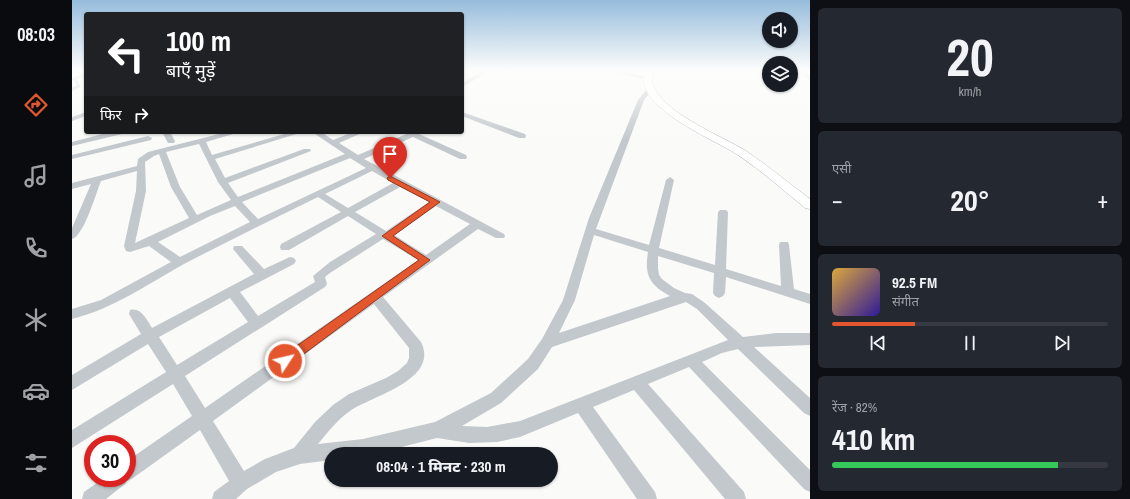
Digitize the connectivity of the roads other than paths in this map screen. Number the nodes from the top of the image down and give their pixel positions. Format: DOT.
graph roads {
  1 [pos="643,94"];
  2 [pos="655,94"];
  3 [pos="83,115"];
  4 [pos="464,115"];
  5 [pos="72,118"];
  6 [pos="111,134"];
  7 [pos="167,134"];
  8 [pos="228,134"];
  9 [pos="292,134"];
  10 [pos="319,134"];
  11 [pos="355,134"];
  12 [pos="412,134"];
  13 [pos="417,134"];
  14 [pos="522,136"];
  15 [pos="148,138"];
  16 [pos="171,141"];
  17 [pos="202,141"];
  18 [pos="332,143"];
  19 [pos="72,144"];
  20 [pos="162,151"];
  21 [pos="306,151"];
  22 [pos="72,157"];
  23 [pos="354,157"];
  24 [pos="463,157"];
  25 [pos="210,158"];
  26 [pos="141,167"];
  27 [pos="372,168"];
  28 [pos="97,179"];
  29 [pos="670,180"];
  30 [pos="222,182"];
  31 [pos="400,183"];
  32 [pos="72,186"];
  33 [pos="318,194"];
  34 [pos="236,201"];
  35 [pos="436,202"];
  36 [pos="810,205"];
  37 [pos="347,212"];
  38 [pos="722,212"];
  39 [pos="195,219"];
  40 [pos="257,223"];
  41 [pos="478,224"];
  42 [pos="590,231"];
  43 [pos="385,235"];
  44 [pos="72,236"];
  45 [pos="500,236"];
  46 [pos="150,242"];
  47 [pos="784,245"];
  48 [pos="285,247"];
  49 [pos="238,249"];
  50 [pos="654,250"];
  51 [pos="426,260"];
  52 [pos="290,261"];
  53 [pos="179,262"];
  54 [pos="720,271"];
  55 [pos="262,276"];
  56 [pos="232,292"];
  57 [pos="788,292"];
  58 [pos="719,293"];
  59 [pos="376,296"];
  60 [pos="682,297"];
  61 [pos="810,299"];
  62 [pos="72,314"];
  63 [pos="135,314"];
  64 [pos="256,324"];
  65 [pos="151,335"];
  66 [pos="810,339"];
  67 [pos="739,342"];
  68 [pos="547,343"];
  69 [pos="691,360"];
  70 [pos="175,374"];
  71 [pos="637,382"];
  72 [pos="72,383"];
  73 [pos="807,403"];
  74 [pos="581,404"];
  75 [pos="201,419"];
  76 [pos="436,430"];
  77 [pos="72,440"];
  78 [pos="300,455"];
  79 [pos="136,466"];
  80 [pos="241,483"];
  81 [pos="810,483"];
  82 [pos="107,487"];
  83 [pos="91,499"];
  84 [pos="221,499"];
  85 [pos="648,499"];
  86 [pos="738,499"];
  1 -- 42 [label="street"];
  2 -- 36 [label="street"];
  3 -- 5 [label="street"];
  4 -- 14 [label="street"];
  6 -- 19 [label="street"];
  7 -- 16 [label="street"];
  8 -- 17 [label="street"];
  9 -- 25 [label="street"];
  10 -- 18 [label="street"];
  11 -- 18 [label="street"];
  12 -- 23 [label="street"];
  13 -- 24 [label="street"];
  15 -- 22 [label="street"];
  17 -- 20 [label="street"];
  17 -- 25 [label="street"];
  18 -- 23 [label="street"];
  20 -- 26 [label="street"];
  20 -- 39 [label="street"];
  21 -- 30 [label="street"];
  23 -- 27 [label="street"];
  23 -- 34 [label="street"];
  25 -- 30 [label="street"];
  26 -- 28 [label="street"];
  26 -- 46 [label="street"];
  27 -- 31 [label="street"];
  27 -- 33 [label="street"];
  28 -- 32 [label="street"];
  28 -- 44 [label="street"];
  29 -- 50 [label="street"];
  30 -- 34 [label="street"];
  31 -- 35 [label="street"];
  31 -- 37 [label="street"];
  33 -- 37 [label="street"];
  33 -- 40 [label="street"];
  34 -- 39 [label="street"];
  34 -- 40 [label="street"];
  35 -- 41 [label="street"];
  35 -- 43 [label="street"];
  37 -- 43 [label="street"];
  37 -- 48 [label="street"];
  38 -- 54 [label="street"];
  39 -- 46 [label="street"];
  40 -- 53 [label="street"];
  41 -- 45 [label="street"];
  41 -- 51 [label="street"];
  42 -- 50 [label="street"];
  42 -- 68 [label="street"];
  43 -- 51 [label="street"];
  43 -- 64 [label="street"];
  46 -- 53 [label="street"];
  47 -- 57 [label="street"];
  49 -- 55 [label="street"];
  50 -- 54 [label="street"];
  50 -- 60 [label="street"];
  51 -- 59 [label="street"];
  52 -- 55 [label="street"];
  53 -- 62 [label="street"];
  54 -- 57 [label="street"];
  54 -- 58 [label="street"];
  55 -- 56 [label="street"];
  56 -- 64 [label="street"];
  56 -- 65 [label="street"];
  57 -- 61 [label="street"];
  59 -- 75 [label="street"];
  59 -- 78 [label="street"];
  60 -- 67 [label="street"];
  60 -- 68 [label="street"];
  63 -- 65 [label="street"];
  64 -- 70 [label="street"];
  65 -- 70 [label="street"];
  65 -- 72 [label="street"];
  66 -- 67 [label="street"];
  67 -- 69 [label="street"];
  67 -- 73 [label="street"];
  68 -- 76 [label="street"];
  69 -- 71 [label="street"];
  69 -- 81 [label="street"];
  70 -- 75 [label="street"];
  70 -- 77 [label="street"];
  71 -- 74 [label="street"];
  71 -- 86 [label="street"];
  74 -- 76 [label="street"];
  74 -- 85 [label="street"];
  75 -- 79 [label="street"];
  75 -- 80 [label="street"];
  76 -- 78 [label="street"];
  78 -- 80 [label="street"];
  80 -- 84 [label="street"];
  82 -- 83 [label="street"];
}
